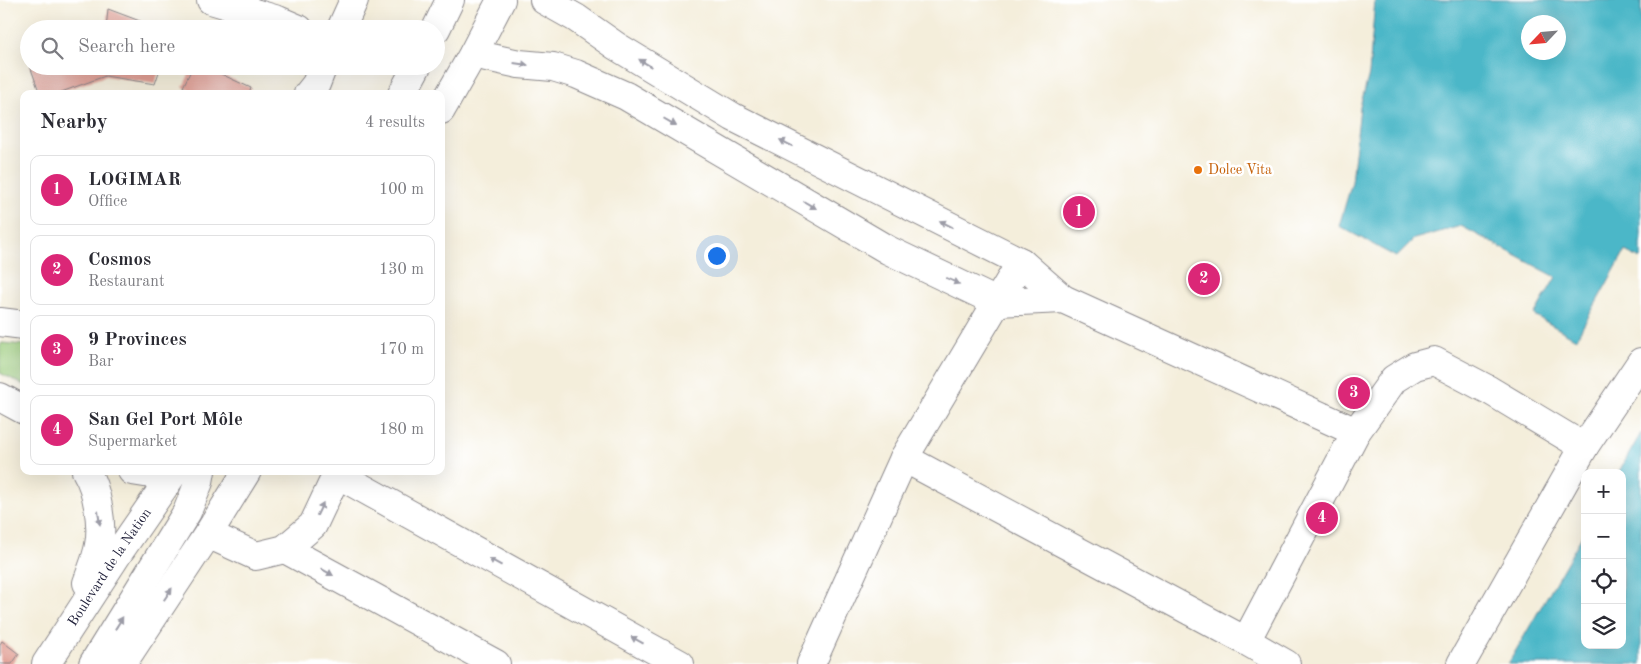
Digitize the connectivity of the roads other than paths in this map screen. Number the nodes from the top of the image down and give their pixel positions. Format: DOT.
graph roads {
  1 [pos="211,0"];
  2 [pos="354,0"];
  3 [pos="450,0"];
  4 [pos="501,0"];
  5 [pos="544,0"];
  6 [pos="278,20"];
  7 [pos="345,20"];
  8 [pos="440,20"];
  9 [pos="473,54"];
  10 [pos="320,75"];
  11 [pos="412,75"];
  12 [pos="311,90"];
  13 [pos="404,90"];
  14 [pos="445,103"];
  15 [pos="1021,262"];
  16 [pos="1063,299"];
  17 [pos="997,302"];
  18 [pos="0,322"];
  19 [pos="20,324"];
  20 [pos="1641,362"];
  21 [pos="0,397"];
  22 [pos="20,408"];
  23 [pos="1356,432"];
  24 [pos="1584,447"];
  25 [pos="904,458"];
  26 [pos="88,475"];
  27 [pos="171,475"];
  28 [pos="201,475"];
  29 [pos="336,475"];
  30 [pos="341,475"];
  31 [pos="243,477"];
  32 [pos="208,534"];
  33 [pos="285,549"];
  34 [pos="74,622"];
  35 [pos="1246,641"];
  36 [pos="46,664"];
  37 [pos="93,664"];
  38 [pos="122,664"];
  39 [pos="496,664"];
  40 [pos="680,664"];
  41 [pos="811,664"];
  42 [pos="1286,664"];
  43 [pos="1462,664"];
  1 -- 6 [label="main road"];
  2 -- 7 [label="main road"];
  3 -- 8 [label="main road"];
  4 -- 9 [label="main road"];
  15 -- 5 [label="main road, one-way"];
  9 -- 14 [label="main road"];
  9 -- 17 [label="main road, one-way"];
  10 -- 12 [label="main road"];
  11 -- 13 [label="main road"];
  15 -- 16 [label="main road"];
  15 -- 17 [label="main road"];
  16 -- 17 [label="main road"];
  16 -- 23 [label="main road"];
  17 -- 25 [label="main road"];
  18 -- 19 [label="main road"];
  20 -- 24 [label="main road"];
  21 -- 22 [label="main road"];
  23 -- 24 [label="main road"];
  23 -- 35 [label="main road"];
  24 -- 43 [label="main road"];
  25 -- 35 [label="main road"];
  25 -- 41 [label="main road"];
  26 -- 34 [label="main road, one-way"];
  27 -- 34 [label="main road, Boulevard de la Nation"];
  37 -- 28 [label="main road, one-way"];
  33 -- 29 [label="main road, one-way"];
  40 -- 30 [label="main road, one-way"];
  31 -- 32 [label="main road"];
  32 -- 33 [label="main road"];
  38 -- 32 [label="main road, one-way"];
  33 -- 39 [label="main road, one-way"];
  34 -- 36 [label="main road, Boulevard de la Nation"];
  35 -- 42 [label="main road"];
}
